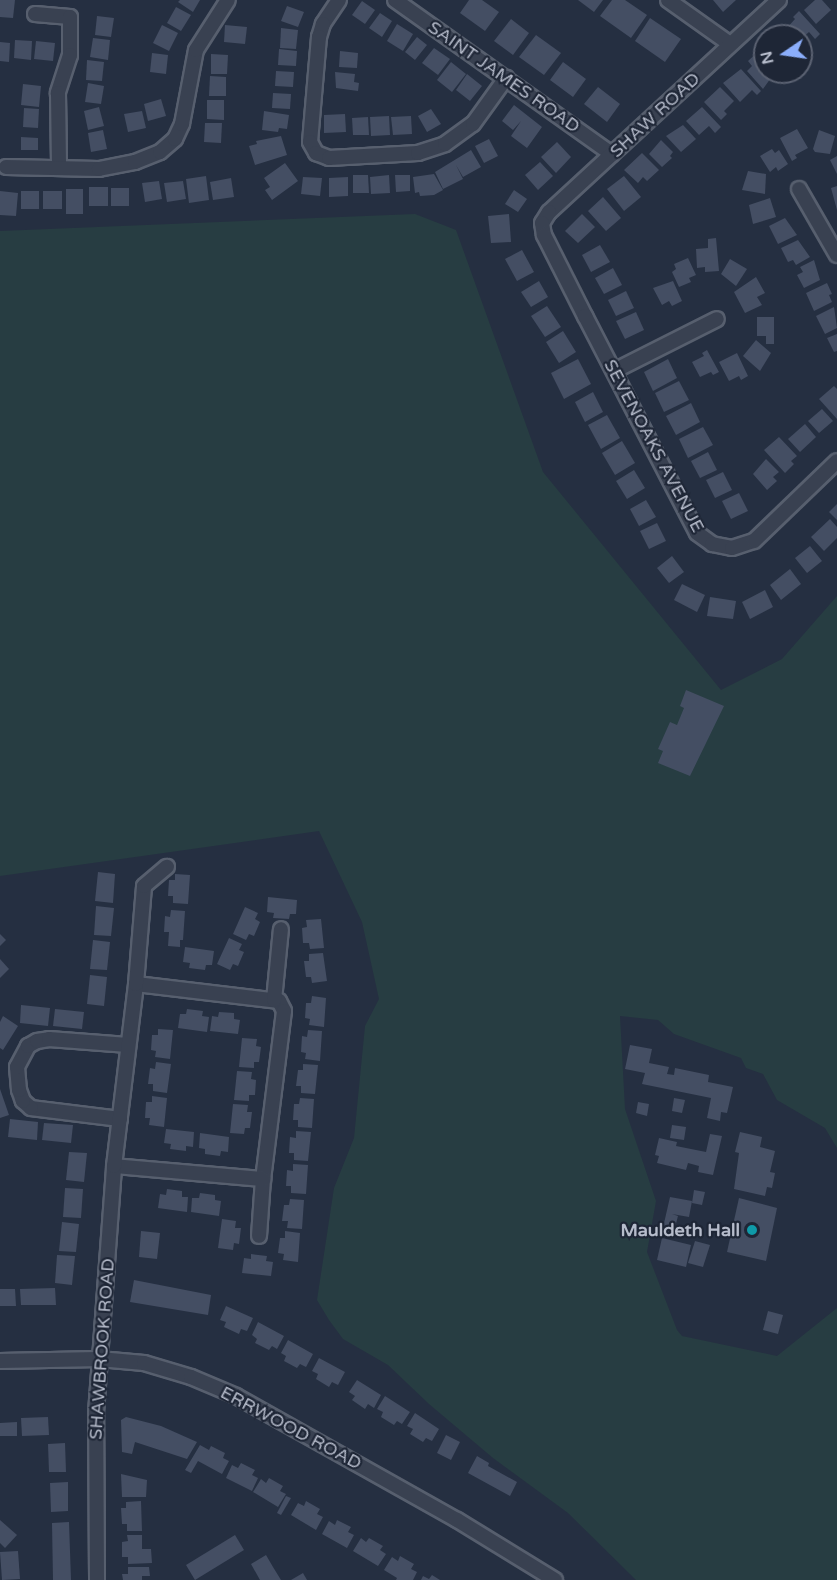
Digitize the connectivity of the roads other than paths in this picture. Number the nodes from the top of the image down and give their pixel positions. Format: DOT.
graph roads {
  1 [pos="228,0"];
  2 [pos="339,0"];
  3 [pos="395,0"];
  4 [pos="668,0"];
  5 [pos="778,0"];
  6 [pos="35,14"];
  7 [pos="730,44"];
  8 [pos="506,78"];
  9 [pos="612,154"];
  10 [pos="6,167"];
  11 [pos="59,168"];
  12 [pos="799,189"];
  13 [pos="544,235"];
  14 [pos="837,255"];
  15 [pos="717,319"];
  16 [pos="614,371"];
  17 [pos="837,461"];
  18 [pos="167,867"];
  19 [pos="281,929"];
  20 [pos="136,984"];
  21 [pos="274,1000"];
  22 [pos="128,1045"];
  23 [pos="120,1119"];
  24 [pos="114,1166"];
  25 [pos="263,1179"];
  26 [pos="259,1236"];
  27 [pos="99,1359"];
  28 [pos="0,1361"];
  29 [pos="535,1575"];
  30 [pos="97,1580"];
  31 [pos="555,1580"];
  1 -- 11 [label="street"];
  2 -- 8 [label="street"];
  3 -- 8 [label="street, SAINT JAMES ROAD"];
  4 -- 7 [label="street"];
  5 -- 7 [label="street, SHAW ROAD"];
  6 -- 11 [label="street"];
  7 -- 9 [label="street, SHAW ROAD"];
  8 -- 9 [label="street, SAINT JAMES ROAD"];
  9 -- 13 [label="street, SHAW ROAD"];
  10 -- 11 [label="street"];
  12 -- 14 [label="street"];
  13 -- 16 [label="street, SEVENOAKS AVENUE"];
  15 -- 16 [label="street"];
  16 -- 17 [label="street, SEVENOAKS AVENUE"];
  18 -- 20 [label="street, SHAWBROOK ROAD"];
  19 -- 21 [label="street"];
  20 -- 21 [label="street"];
  20 -- 22 [label="street, SHAWBROOK ROAD"];
  21 -- 25 [label="street"];
  22 -- 23 [label="street, SHAWBROOK ROAD"];
  22 -- 23 [label="street"];
  23 -- 24 [label="street, SHAWBROOK ROAD"];
  24 -- 25 [label="street"];
  24 -- 27 [label="street, SHAWBROOK ROAD"];
  25 -- 26 [label="street"];
  27 -- 28 [label="street, ERRWOOD ROAD"];
  27 -- 29 [label="street, ERRWOOD ROAD"];
  27 -- 30 [label="street, SHAWBROOK ROAD"];
  29 -- 31 [label="street, ERRWOOD ROAD"];
}
